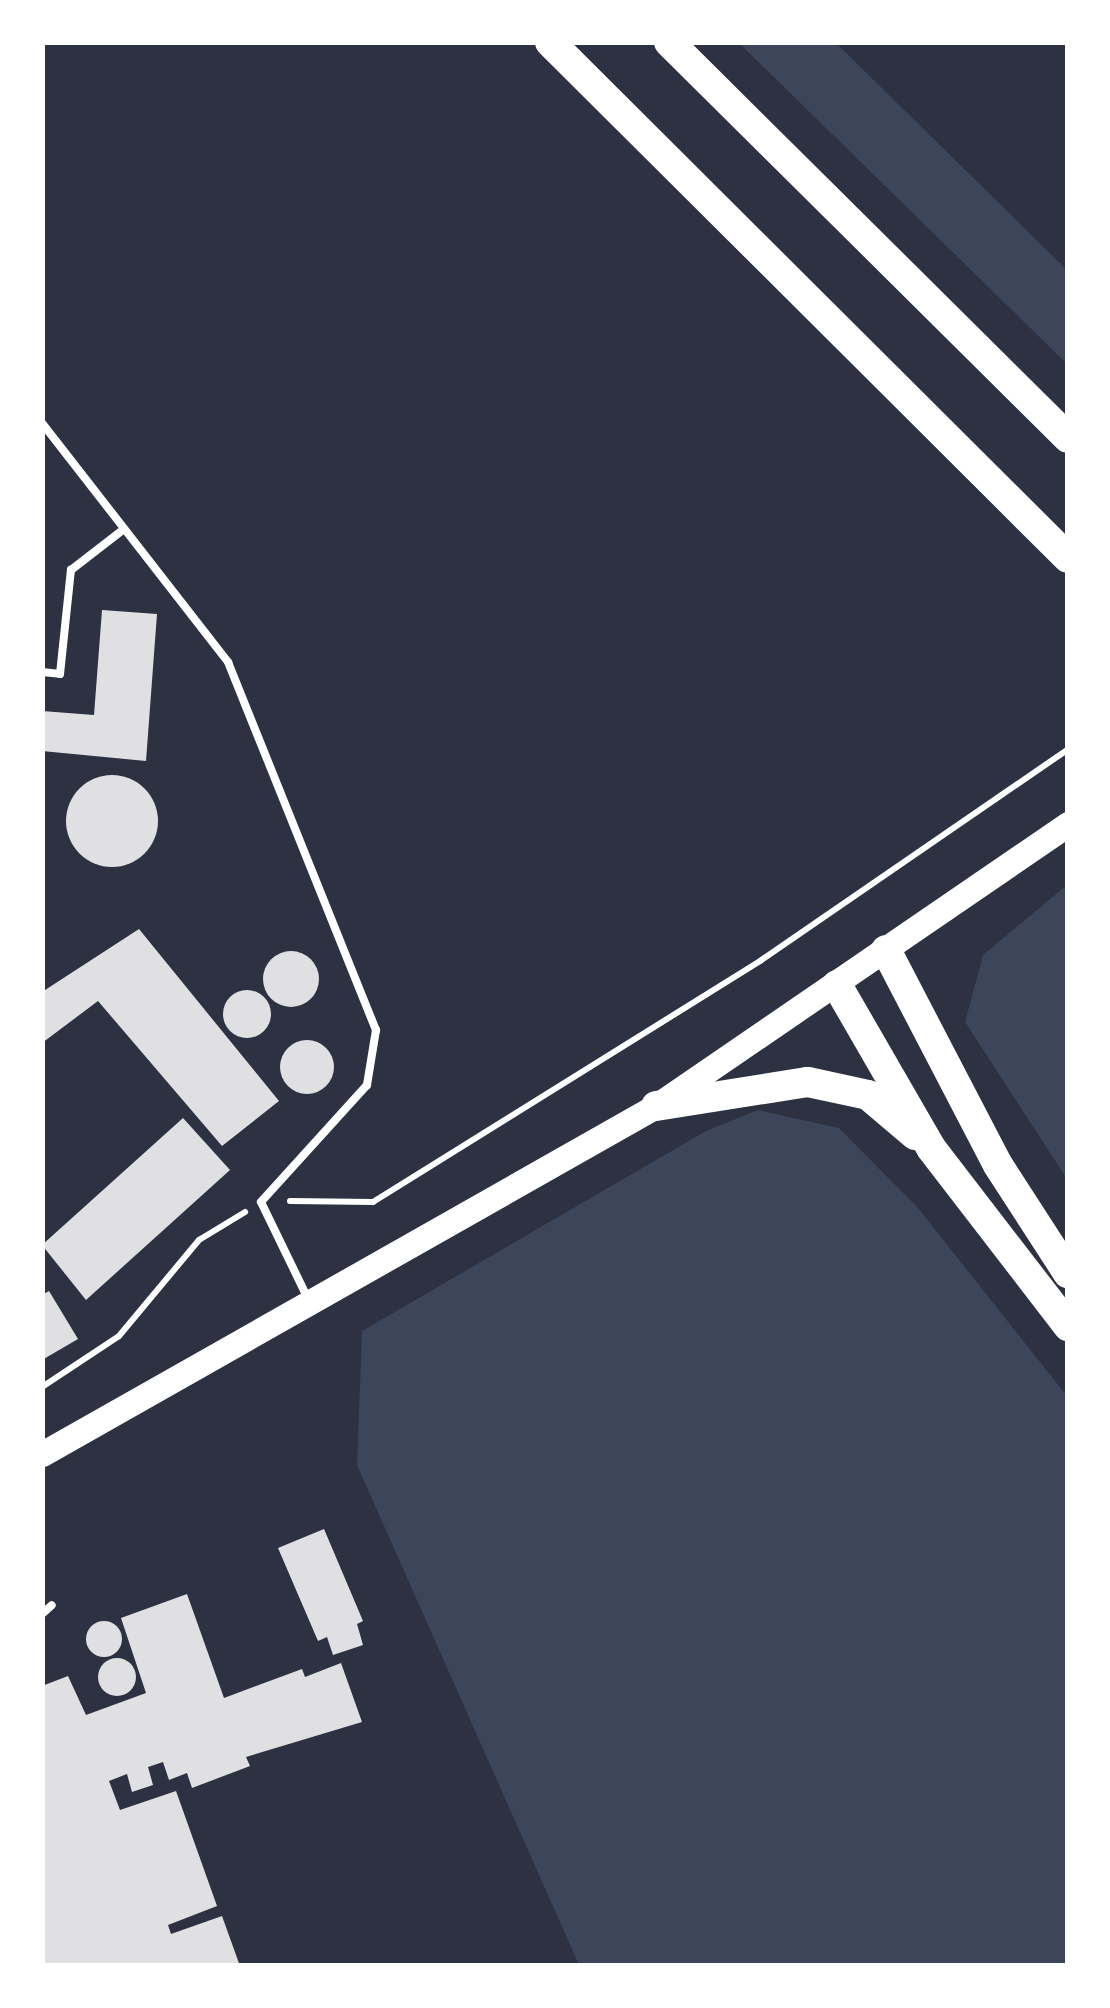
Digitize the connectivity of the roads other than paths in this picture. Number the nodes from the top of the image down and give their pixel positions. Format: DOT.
graph roads {
  1 [pos="550,42"];
  2 [pos="669,42"];
  3 [pos="42,423"];
  4 [pos="1068,438"];
  5 [pos="124,529"];
  6 [pos="1068,558"];
  7 [pos="42,672"];
  8 [pos="1068,824"];
  9 [pos="886,950"];
  10 [pos="837,985"];
  11 [pos="656,1106"];
  12 [pos="931,1148"];
  13 [pos="1068,1273"];
  14 [pos="310,1303"];
  15 [pos="1068,1326"];
  16 [pos="42,1454"];
  17 [pos="52,1605"];
  18 [pos="42,1614"];
  1 -- 6 [label="highway"];
  2 -- 4 [label="highway"];
  3 -- 5 [label="lane"];
  5 -- 7 [label="lane"];
  5 -- 14 [label="lane"];
  8 -- 9 [label="main road"];
  9 -- 10 [label="main road"];
  9 -- 13 [label="highway"];
  10 -- 11 [label="main road"];
  10 -- 12 [label="highway"];
  11 -- 12 [label="highway"];
  11 -- 14 [label="main road"];
  12 -- 15 [label="highway"];
  14 -- 16 [label="main road"];
  17 -- 18 [label="lane"];
}
